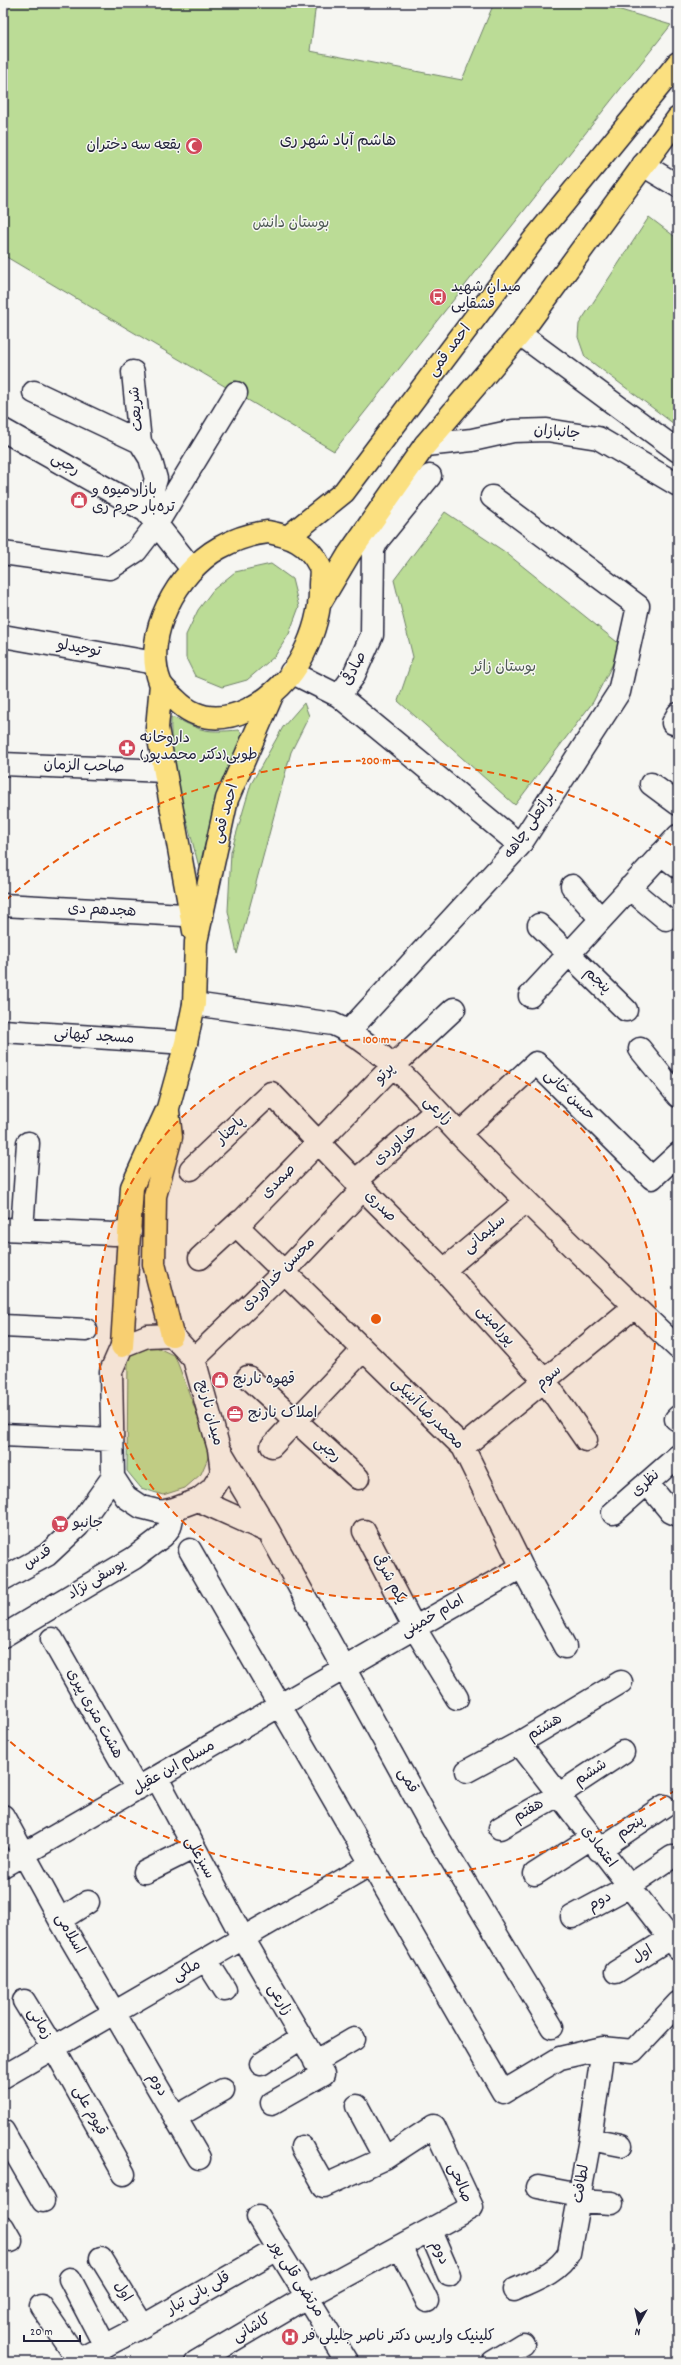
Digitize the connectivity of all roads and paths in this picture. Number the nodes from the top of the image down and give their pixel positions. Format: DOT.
graph roads {
  1 [pos="678,63"];
  2 [pos="678,118"];
  3 [pos="643,164"];
  4 [pos="678,186"];
  5 [pos="520,334"];
  6 [pos="133,372"];
  7 [pos="34,392"];
  8 [pos="236,393"];
  9 [pos="3,430"];
  10 [pos="140,442"];
  11 [pos="424,445"];
  12 [pos="678,451"];
  13 [pos="430,476"];
  14 [pos="678,485"];
  15 [pos="492,497"];
  16 [pos="151,518"];
  17 [pos="289,536"];
  18 [pos="3,553"];
  19 [pos="192,569"];
  20 [pos="321,601"];
  21 [pos="3,636"];
  22 [pos="155,663"];
  23 [pos="291,672"];
  24 [pos="161,684"];
  25 [pos="273,693"];
  26 [pos="338,696"];
  27 [pos="3,764"];
  28 [pos="164,771"];
  29 [pos="651,784"];
  30 [pos="678,804"];
  31 [pos="678,836"];
  32 [pos="520,845"];
  33 [pos="661,854"];
  34 [pos="678,867"];
  35 [pos="572,886"];
  36 [pos="629,888"];
  37 [pos="3,905"];
  38 [pos="196,916"];
  39 [pos="600,918"];
  40 [pos="666,919"];
  41 [pos="539,925"];
  42 [pos="568,953"];
  43 [pos="530,996"];
  44 [pos="194,1004"];
  45 [pos="454,1009"];
  46 [pos="626,1010"];
  47 [pos="3,1031"];
  48 [pos="349,1031"];
  49 [pos="186,1043"];
  50 [pos="640,1049"];
  51 [pos="392,1067"];
  52 [pos="678,1096"];
  53 [pos="168,1108"];
  54 [pos="436,1111"];
  55 [pos="459,1134"];
  56 [pos="319,1142"];
  57 [pos="28,1143"];
  58 [pos="678,1154"];
  59 [pos="191,1169"];
  60 [pos="359,1185"];
  61 [pos="526,1201"];
  62 [pos="239,1222"];
  63 [pos="13,1229"];
  64 [pos="130,1232"];
  65 [pos="200,1258"];
  66 [pos="444,1270"];
  67 [pos="284,1272"];
  68 [pos="634,1307"];
  69 [pos="3,1326"];
  70 [pos="86,1330"];
  71 [pos="172,1335"];
  72 [pos="122,1346"];
  73 [pos="678,1348"];
  74 [pos="363,1350"];
  75 [pos="194,1358"];
  76 [pos="248,1377"];
  77 [pos="545,1381"];
  78 [pos="296,1422"];
  79 [pos="3,1435"];
  80 [pos="112,1440"];
  81 [pos="586,1440"];
  82 [pos="272,1446"];
  83 [pos="463,1447"];
  84 [pos="219,1448"];
  85 [pos="678,1456"];
  86 [pos="113,1477"];
  87 [pos="358,1478"];
  88 [pos="647,1483"];
  89 [pos="198,1500"];
  90 [pos="174,1509"];
  91 [pos="613,1513"];
  92 [pos="678,1516"];
  93 [pos="364,1531"];
  94 [pos="268,1532"];
  95 [pos="190,1550"];
  96 [pos="522,1567"];
  97 [pos="3,1579"];
  98 [pos="414,1627"];
  99 [pos="3,1636"];
  100 [pos="52,1639"];
  101 [pos="565,1647"];
  102 [pos="345,1669"];
  103 [pos="621,1682"];
  104 [pos="457,1698"];
  105 [pos="280,1706"];
  106 [pos="519,1744"];
  107 [pos="623,1752"];
  108 [pos="467,1771"];
  109 [pos="157,1778"];
  110 [pos="137,1789"];
  111 [pos="558,1795"];
  112 [pos="664,1806"];
  113 [pos="3,1816"];
  114 [pos="500,1828"];
  115 [pos="595,1844"];
  116 [pos="193,1848"];
  117 [pos="25,1854"];
  118 [pos="672,1857"];
  119 [pos="372,1864"];
  120 [pos="3,1866"];
  121 [pos="145,1872"];
  122 [pos="534,1874"];
  123 [pos="628,1887"];
  124 [pos="88,1902"];
  125 [pos="572,1917"];
  126 [pos="60,1920"];
  127 [pos="243,1938"];
  128 [pos="674,1944"];
  129 [pos="206,1960"];
  130 [pos="616,1972"];
  131 [pos="225,1990"];
  132 [pos="24,2001"];
  133 [pos="678,2003"];
  134 [pos="114,2013"];
  135 [pos="552,2026"];
  136 [pos="302,2038"];
  137 [pos="354,2039"];
  138 [pos="54,2048"];
  139 [pos="603,2048"];
  140 [pos="315,2062"];
  141 [pos="261,2064"];
  142 [pos="3,2078"];
  143 [pos="223,2090"];
  144 [pos="272,2103"];
  145 [pos="357,2106"];
  146 [pos="176,2117"];
  147 [pos="3,2132"];
  148 [pos="590,2139"];
  149 [pos="621,2144"];
  150 [pos="302,2147"];
  151 [pos="199,2158"];
  152 [pos="385,2158"];
  153 [pos="124,2174"];
  154 [pos="538,2187"];
  155 [pos="579,2198"];
  156 [pos="43,2201"];
  157 [pos="612,2203"];
  158 [pos="258,2217"];
  159 [pos="430,2231"];
  160 [pos="400,2246"];
  161 [pos="276,2250"];
  162 [pos="101,2258"];
  163 [pos="449,2274"];
  164 [pos="70,2279"];
  165 [pos="514,2290"];
  166 [pos="308,2296"];
  167 [pos="427,2302"];
  168 [pos="42,2306"];
  169 [pos="143,2326"];
  170 [pos="523,2344"];
  171 [pos="105,2346"];
  172 [pos="196,2362"];
  173 [pos="347,2362"];
  174 [pos="493,2362"];
  1 -- 17 [label="main road, احمد قمی"];
  2 -- 3 [label="main road"];
  3 -- 4 [label="street"];
  3 -- 5 [label="main road"];
  5 -- 11 [label="main road"];
  5 -- 12 [label="street"];
  6 -- 10 [label="street, شریعت"];
  7 -- 10 [label="street"];
  8 -- 16 [label="street"];
  9 -- 16 [label="street, رجبی"];
  10 -- 16 [label="street, شریعت"];
  11 -- 14 [label="street, جانبازان"];
  11 -- 20 [label="main road"];
  13 -- 26 [label="street, صادقی"];
  15 -- 32 [label="street, براتعلی چاهه"];
  16 -- 18 [label="street"];
  16 -- 19 [label="street, رجبی"];
  17 -- 19 [label="main road"];
  17 -- 20 [label="main road"];
  19 -- 22 [label="main road"];
  20 -- 23 [label="main road"];
  21 -- 22 [label="street, توحیدلو"];
  22 -- 24 [label="main road"];
  23 -- 25 [label="main road"];
  23 -- 26 [label="street"];
  24 -- 25 [label="main road"];
  24 -- 28 [label="main road, احمد قمی"];
  25 -- 38 [label="main road, احمد قمی"];
  26 -- 32 [label="street, صادقی"];
  27 -- 28 [label="street, صاحب الزمان"];
  28 -- 38 [label="main road, احمد قمی"];
  29 -- 30 [label="street"];
  31 -- 33 [label="street"];
  32 -- 48 [label="street, براتعلی چاهه"];
  33 -- 34 [label="street"];
  33 -- 36 [label="street"];
  35 -- 39 [label="street"];
  36 -- 39 [label="street"];
  36 -- 40 [label="street"];
  37 -- 38 [label="street, هجدهم دی"];
  38 -- 44 [label="main road, احمد قمی"];
  39 -- 42 [label="street"];
  41 -- 42 [label="street, پنجم"];
  42 -- 43 [label="street"];
  42 -- 46 [label="street, پنجم"];
  44 -- 48 [label="street, زارعی"];
  44 -- 49 [label="main road, احمد قمی"];
  45 -- 51 [label="street, پرتو"];
  47 -- 49 [label="street, مسجد کیهانی"];
  48 -- 51 [label="street, زارعی"];
  49 -- 53 [label="main road, احمد قمی"];
  50 -- 52 [label="street"];
  51 -- 54 [label="street, زارعی"];
  51 -- 56 [label="street, پرتو"];
  53 -- 64 [label="main road"];
  53 -- 71 [label="main road"];
  54 -- 55 [label="street, زارعی"];
  54 -- 60 [label="street, خداوردی"];
  55 -- 58 [label="street, حسن خانی"];
  55 -- 61 [label="street, زارعی"];
  56 -- 59 [label="street, پاچنار"];
  56 -- 60 [label="street, صدری"];
  56 -- 62 [label="street, صمدی"];
  57 -- 63 [label="street"];
  60 -- 66 [label="street, صدری"];
  60 -- 67 [label="street, محسن خداوردی"];
  61 -- 66 [label="street, سلیمانی"];
  61 -- 68 [label="street, زارعی"];
  62 -- 65 [label="street, صمدی"];
  62 -- 67 [label="street"];
  63 -- 64 [label="street"];
  64 -- 72 [label="main road"];
  66 -- 77 [label="street, پورامینی"];
  67 -- 74 [label="street, محمدرضا آبنیکی"];
  67 -- 75 [label="street, محسن خداوردی"];
  68 -- 73 [label="street, زارعی"];
  68 -- 77 [label="street, سوم"];
  69 -- 70 [label="street"];
  71 -- 72 [label="street"];
  71 -- 75 [label="street, میدان نارنج"];
  72 -- 80 [label="street"];
  74 -- 78 [label="street"];
  74 -- 83 [label="street, محمدرضا آبنیکی"];
  75 -- 84 [label="street, میدان نارنج"];
  76 -- 78 [label="street, رجبی"];
  77 -- 81 [label="street, پورامینی"];
  77 -- 83 [label="street, سوم"];
  78 -- 82 [label="street"];
  78 -- 87 [label="street, رجبی"];
  79 -- 80 [label="street"];
  80 -- 86 [label="street"];
  83 -- 96 [label="street, محمدرضا آبنیکی"];
  84 -- 89 [label="street, میدان نارنج"];
  84 -- 94 [label="street, قمی"];
  85 -- 88 [label="street, نظری"];
  86 -- 90 [label="street, میدان نارنج"];
  86 -- 97 [label="street, قدس"];
  88 -- 91 [label="street, نظری"];
  88 -- 92 [label="street"];
  89 -- 90 [label="street, میدان نارنج"];
  89 -- 94 [label="street"];
  90 -- 99 [label="street, یوسفی نژاد"];
  93 -- 98 [label="street, یکم شرقی"];
  94 -- 102 [label="street, قمی"];
  95 -- 105 [label="street"];
  96 -- 98 [label="street, امام خمینی"];
  96 -- 101 [label="street, محمدرضا آبنیکی"];
  98 -- 102 [label="street, امام خمینی"];
  98 -- 104 [label="street, یکم شرقی"];
  100 -- 110 [label="street, هشت متری پیری"];
  102 -- 105 [label="street, مسلم ابن عقیل"];
  102 -- 135 [label="street, قمی"];
  103 -- 106 [label="street, هشتم"];
  105 -- 109 [label="street, مسلم ابن عقیل"];
  105 -- 119 [label="street"];
  106 -- 108 [label="street, هشتم"];
  106 -- 111 [label="street, اعتمادی"];
  107 -- 111 [label="street, ششم"];
  109 -- 110 [label="street, مسلم ابن عقیل"];
  109 -- 116 [label="street, سبزعلی"];
  110 -- 117 [label="street, مسلم ابن عقیل"];
  111 -- 114 [label="street, هفتم"];
  111 -- 115 [label="street, اعتمادی"];
  112 -- 115 [label="street, پنجم"];
  113 -- 117 [label="street, اسلامی"];
  115 -- 122 [label="street, پنجم"];
  115 -- 123 [label="street, اعتمادی"];
  116 -- 121 [label="street"];
  116 -- 127 [label="street, سبزعلی"];
  117 -- 120 [label="street, مسلم ابن عقیل"];
  117 -- 126 [label="street, اسلامی"];
  118 -- 123 [label="street"];
  119 -- 127 [label="street, ملکی"];
  119 -- 139 [label="street"];
  123 -- 125 [label="street, دوم"];
  123 -- 128 [label="street, اعتمادی"];
  124 -- 126 [label="street"];
  126 -- 134 [label="street, اسلامی"];
  127 -- 129 [label="street, ملکی"];
  127 -- 136 [label="street, زارعی"];
  128 -- 130 [label="street, اول"];
  129 -- 131 [label="street"];
  129 -- 134 [label="street, ملکی"];
  132 -- 138 [label="street, زمانی"];
  133 -- 139 [label="street"];
  134 -- 138 [label="street, ملکی"];
  134 -- 146 [label="street, دوم"];
  136 -- 140 [label="street, زارعی"];
  136 -- 141 [label="street"];
  137 -- 140 [label="street"];
  138 -- 142 [label="street, ملکی"];
  138 -- 153 [label="street, قیوم علی"];
  139 -- 148 [label="street, لطافت"];
  140 -- 144 [label="street, زارعی"];
  143 -- 146 [label="street"];
  145 -- 152 [label="street"];
  146 -- 151 [label="street, دوم"];
  147 -- 156 [label="street"];
  148 -- 149 [label="street"];
  148 -- 155 [label="street, لطافت"];
  150 -- 152 [label="street, صالحی"];
  152 -- 159 [label="street, صالحی"];
  154 -- 155 [label="street"];
  155 -- 157 [label="street"];
  155 -- 165 [label="street, لطافت"];
  158 -- 161 [label="street, مرتضی قلی پور"];
  159 -- 160 [label="street, صالحی"];
  159 -- 163 [label="street, دوم"];
  160 -- 166 [label="street, صالحی"];
  160 -- 167 [label="street"];
  161 -- 166 [label="street, مرتضی قلی پور"];
  161 -- 169 [label="street, قلی بانی تبار"];
  162 -- 169 [label="street, اول"];
  164 -- 171 [label="street"];
  166 -- 172 [label="street, کاشانی"];
  166 -- 173 [label="street, مرتضی قلی پور"];
  168 -- 171 [label="street, قلی بانی تبار"];
  169 -- 171 [label="street, قلی بانی تبار"];
  170 -- 174 [label="street"];
}
